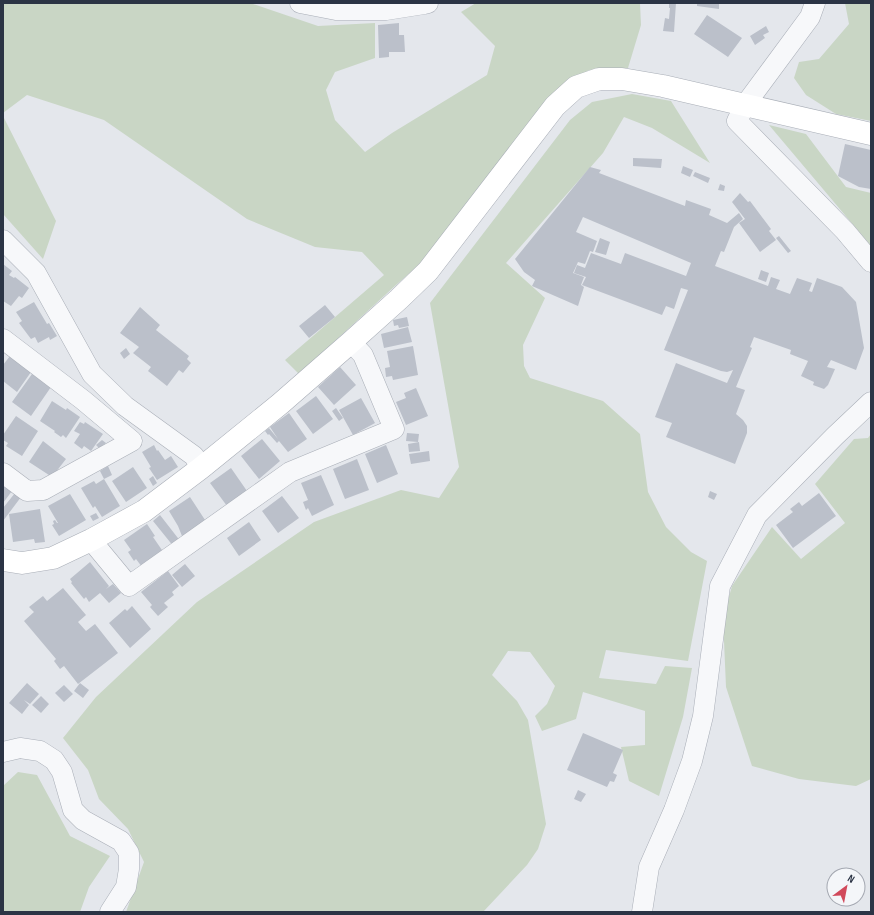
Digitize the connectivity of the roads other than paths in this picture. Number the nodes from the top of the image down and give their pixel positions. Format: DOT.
graph roads {
  1 [pos="300,3"];
  2 [pos="428,3"];
  3 [pos="815,3"];
  4 [pos="745,105"];
  5 [pos="871,134"];
  6 [pos="3,240"];
  7 [pos="871,262"];
  8 [pos="3,339"];
  9 [pos="351,342"];
  10 [pos="871,402"];
  11 [pos="201,468"];
  12 [pos="3,473"];
  13 [pos="91,540"];
  14 [pos="3,560"];
  15 [pos="3,752"];
  16 [pos="110,912"];
  17 [pos="642,912"];
  1 -- 2 [label="street"];
  3 -- 4 [label="street"];
  4 -- 5 [label="street"];
  4 -- 7 [label="street"];
  4 -- 9 [label="street"];
  6 -- 11 [label="street"];
  8 -- 12 [label="street"];
  9 -- 11 [label="street"];
  9 -- 13 [label="street"];
  10 -- 17 [label="street"];
  11 -- 13 [label="street"];
  13 -- 14 [label="street"];
  15 -- 16 [label="street"];
}
